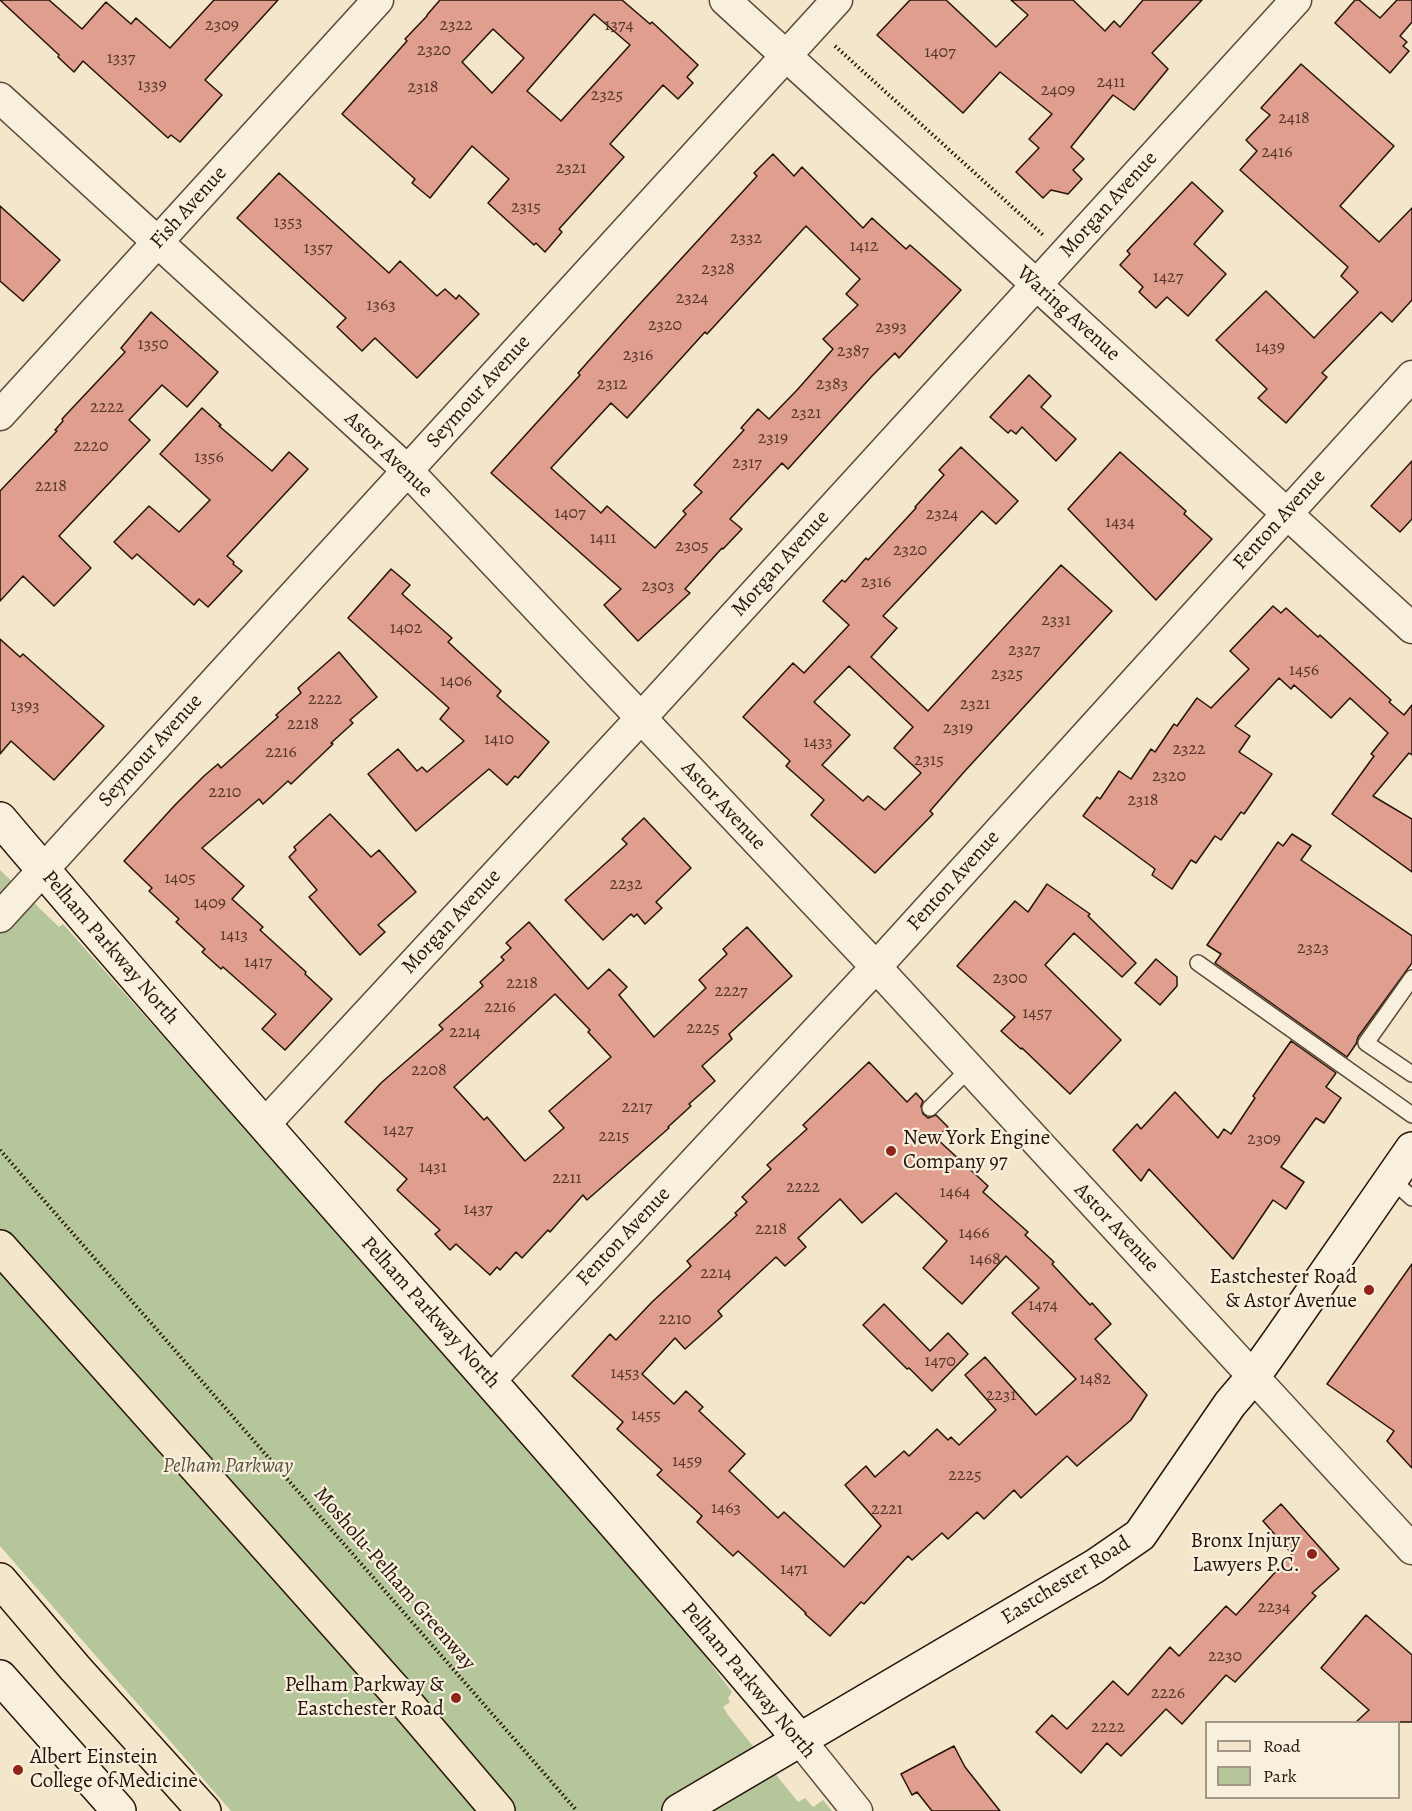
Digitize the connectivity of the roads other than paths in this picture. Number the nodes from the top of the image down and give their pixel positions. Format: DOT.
graph roads {
  1 [pos="378,0"];
  2 [pos="725,0"];
  3 [pos="837,0"];
  4 [pos="1296,0"];
  5 [pos="786,56"];
  6 [pos="0,98"];
  7 [pos="158,242"];
  8 [pos="1036,284"];
  9 [pos="1412,376"];
  10 [pos="0,415"];
  11 [pos="407,470"];
  12 [pos="1287,513"];
  13 [pos="1412,628"];
  14 [pos="641,718"];
  15 [pos="0,819"];
  16 [pos="42,871"];
  17 [pos="0,917"];
  18 [pos="1198,963"];
  19 [pos="876,967"];
  20 [pos="1412,978"];
  21 [pos="969,1069"];
  22 [pos="1412,1074"];
  23 [pos="930,1108"];
  24 [pos="1412,1116"];
  25 [pos="264,1125"];
  26 [pos="1412,1149"];
  27 [pos="1402,1188"];
  28 [pos="0,1247"];
  29 [pos="1253,1377"];
  30 [pos="490,1381"];
  31 [pos="1412,1549"];
  32 [pos="0,1580"];
  33 [pos="0,1608"];
  34 [pos="75,1668"];
  35 [pos="0,1677"];
  36 [pos="800,1740"];
  37 [pos="119,1811"];
  38 [pos="204,1811"];
  39 [pos="498,1811"];
  40 [pos="679,1811"];
  41 [pos="857,1811"];
  1 -- 7 [label="street, Fish Avenue"];
  2 -- 5 [label="street, Waring Avenue"];
  3 -- 5 [label="street, Seymour Avenue"];
  4 -- 8 [label="street, Morgan Avenue"];
  5 -- 8 [label="street, Waring Avenue"];
  5 -- 11 [label="street, Seymour Avenue"];
  6 -- 7 [label="street, Astor Avenue"];
  7 -- 10 [label="street, Fish Avenue"];
  7 -- 11 [label="street, Astor Avenue"];
  8 -- 12 [label="street, Waring Avenue"];
  8 -- 14 [label="street, Morgan Avenue"];
  9 -- 12 [label="street, Fenton Avenue"];
  11 -- 14 [label="street, Astor Avenue"];
  11 -- 16 [label="street, Seymour Avenue"];
  12 -- 13 [label="street, Waring Avenue"];
  12 -- 19 [label="street, Fenton Avenue"];
  14 -- 19 [label="street, Astor Avenue"];
  14 -- 25 [label="street, Morgan Avenue"];
  15 -- 16 [label="street, Pelham Parkway North"];
  16 -- 17 [label="street, Seymour Avenue"];
  16 -- 25 [label="street, Pelham Parkway North"];
  18 -- 24 [label="lane"];
  19 -- 21 [label="street, Astor Avenue"];
  19 -- 30 [label="street, Fenton Avenue"];
  20 -- 22 [label="lane"];
  21 -- 23 [label="lane"];
  21 -- 29 [label="street, Astor Avenue"];
  25 -- 30 [label="street, Pelham Parkway North"];
  26 -- 27 [label="street, Eastchester Road"];
  27 -- 29 [label="street, Eastchester Road"];
  28 -- 39 [label="main road"];
  29 -- 31 [label="street, Astor Avenue"];
  29 -- 36 [label="street, Eastchester Road"];
  30 -- 36 [label="street, Pelham Parkway North"];
  32 -- 34 [label="main road"];
  33 -- 34 [label="main road"];
  34 -- 38 [label="main road"];
  35 -- 37 [label="street"];
  36 -- 40 [label="street, Eastchester Road"];
  36 -- 41 [label="street, Pelham Parkway North"];
}
